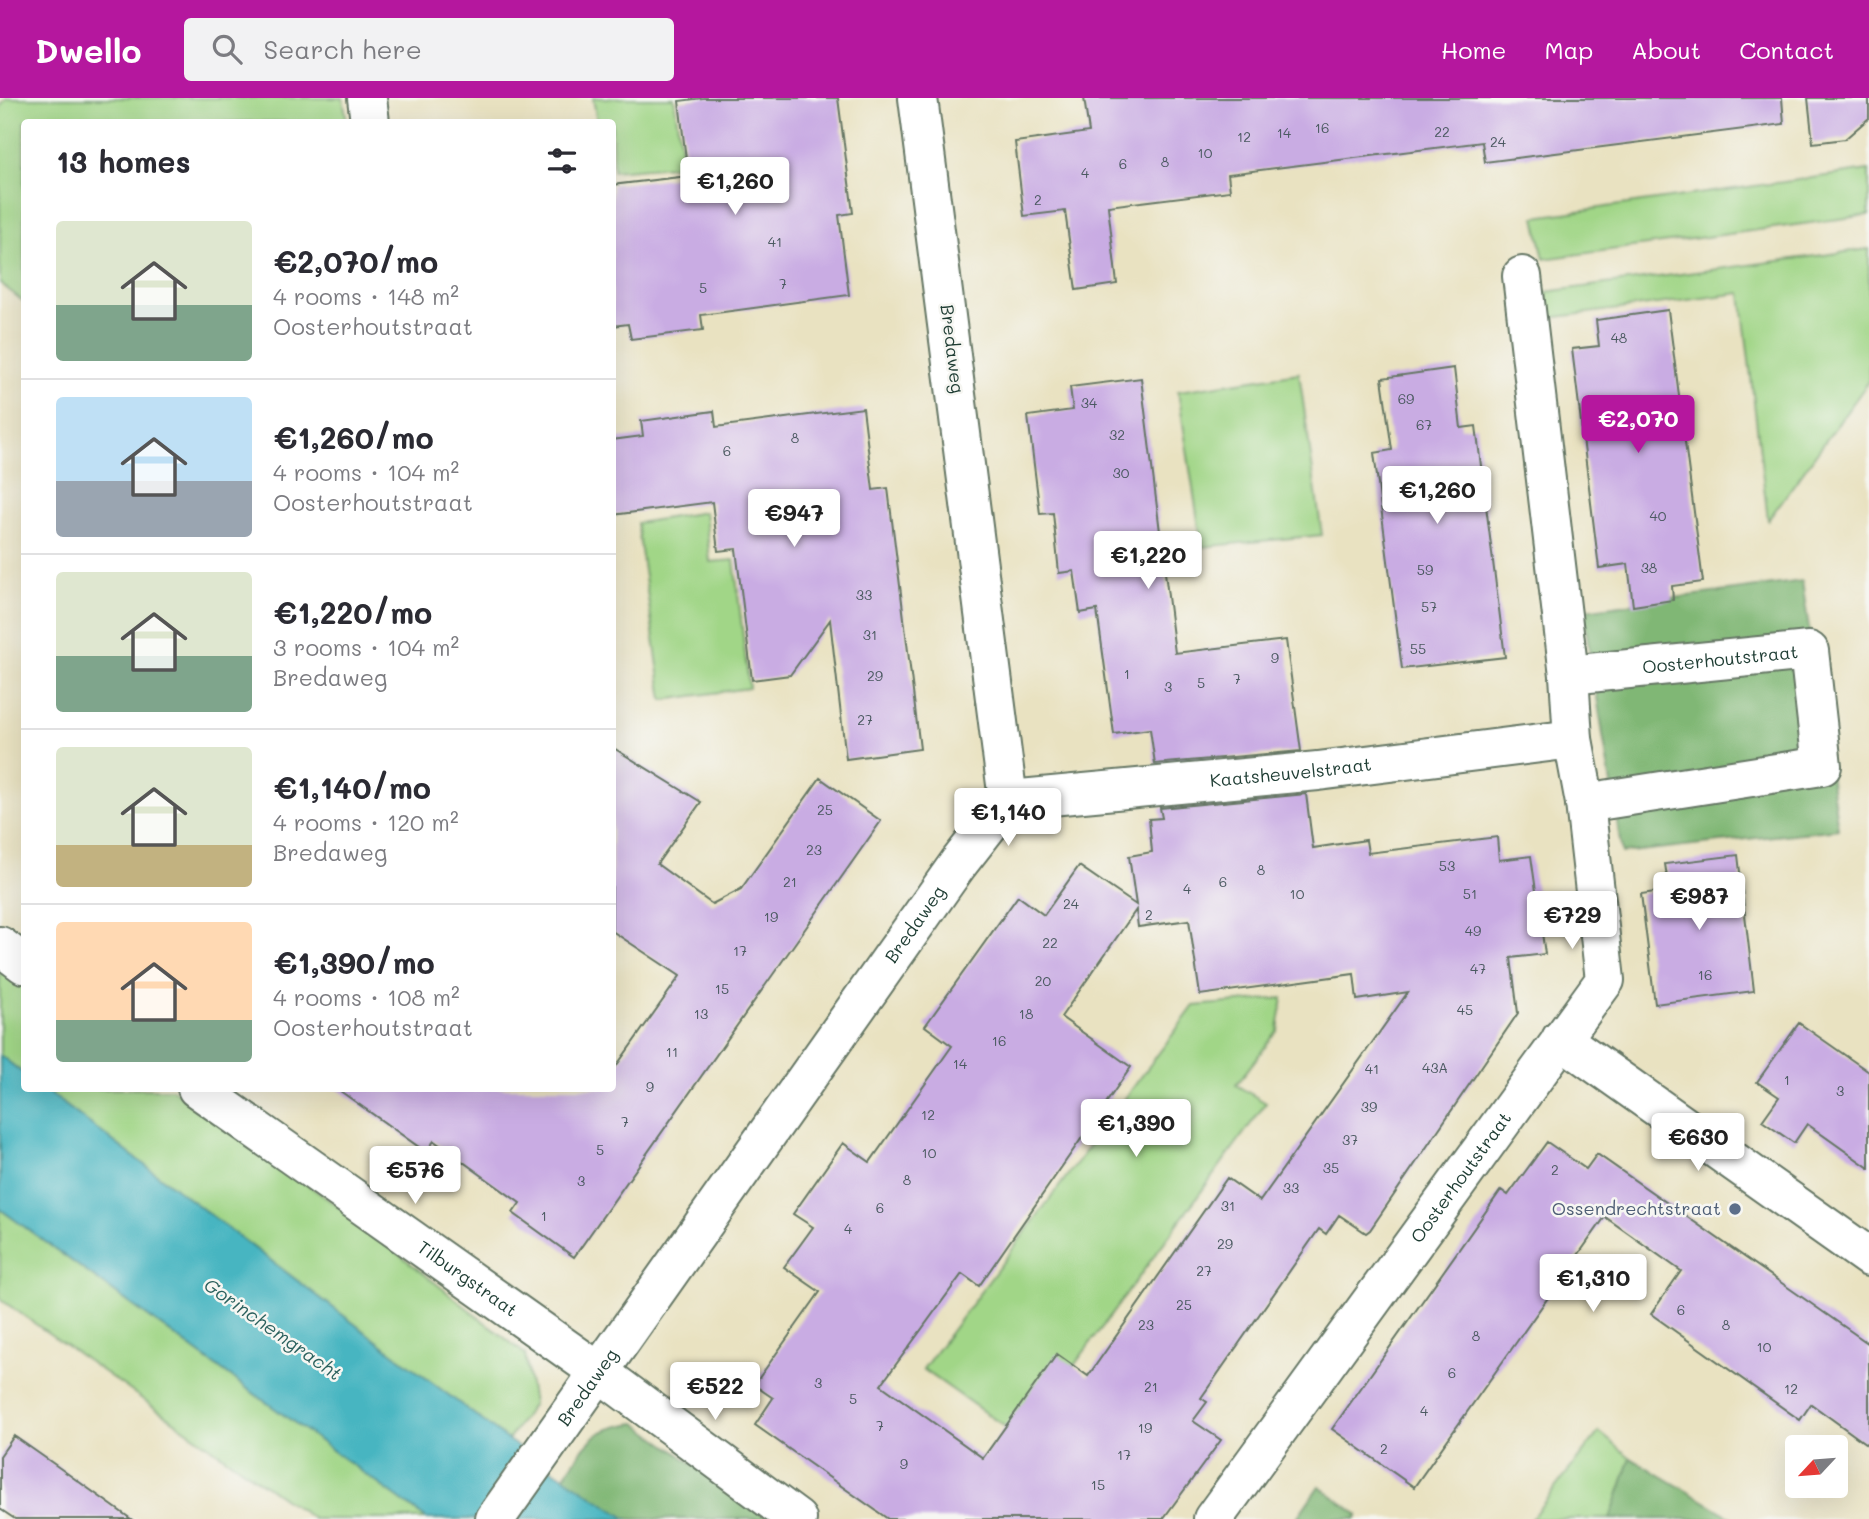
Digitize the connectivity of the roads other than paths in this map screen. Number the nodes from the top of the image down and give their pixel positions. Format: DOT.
graph roads {
  1 [pos="367,98"];
  2 [pos="918,98"];
  3 [pos="370,119"];
  4 [pos="1522,276"];
  5 [pos="1569,675"];
  6 [pos="1573,739"];
  7 [pos="1007,800"];
  8 [pos="1585,803"];
  9 [pos="0,946"];
  10 [pos="21,962"];
  11 [pos="1561,1040"];
  12 [pos="202,1092"];
  13 [pos="1869,1257"];
  14 [pos="599,1372"];
  15 [pos="495,1519"];
  16 [pos="796,1519"];
  17 [pos="1213,1519"];
  1 -- 3 [label="street"];
  2 -- 7 [label="street, Bredaweg"];
  4 -- 5 [label="street, Oosterhoutstraat"];
  5 -- 6 [label="street, Oosterhoutstraat"];
  5 -- 8 [label="street, Oosterhoutstraat"];
  6 -- 7 [label="street, Kaatsheuvelstraat"];
  6 -- 8 [label="street, Oosterhoutstraat"];
  7 -- 14 [label="street, Bredaweg"];
  8 -- 11 [label="street, Oosterhoutstraat"];
  9 -- 10 [label="street"];
  11 -- 13 [label="street"];
  11 -- 17 [label="street, Oosterhoutstraat"];
  12 -- 14 [label="street, Tilburgstraat"];
  14 -- 15 [label="street, Bredaweg"];
  14 -- 16 [label="street"];
}
